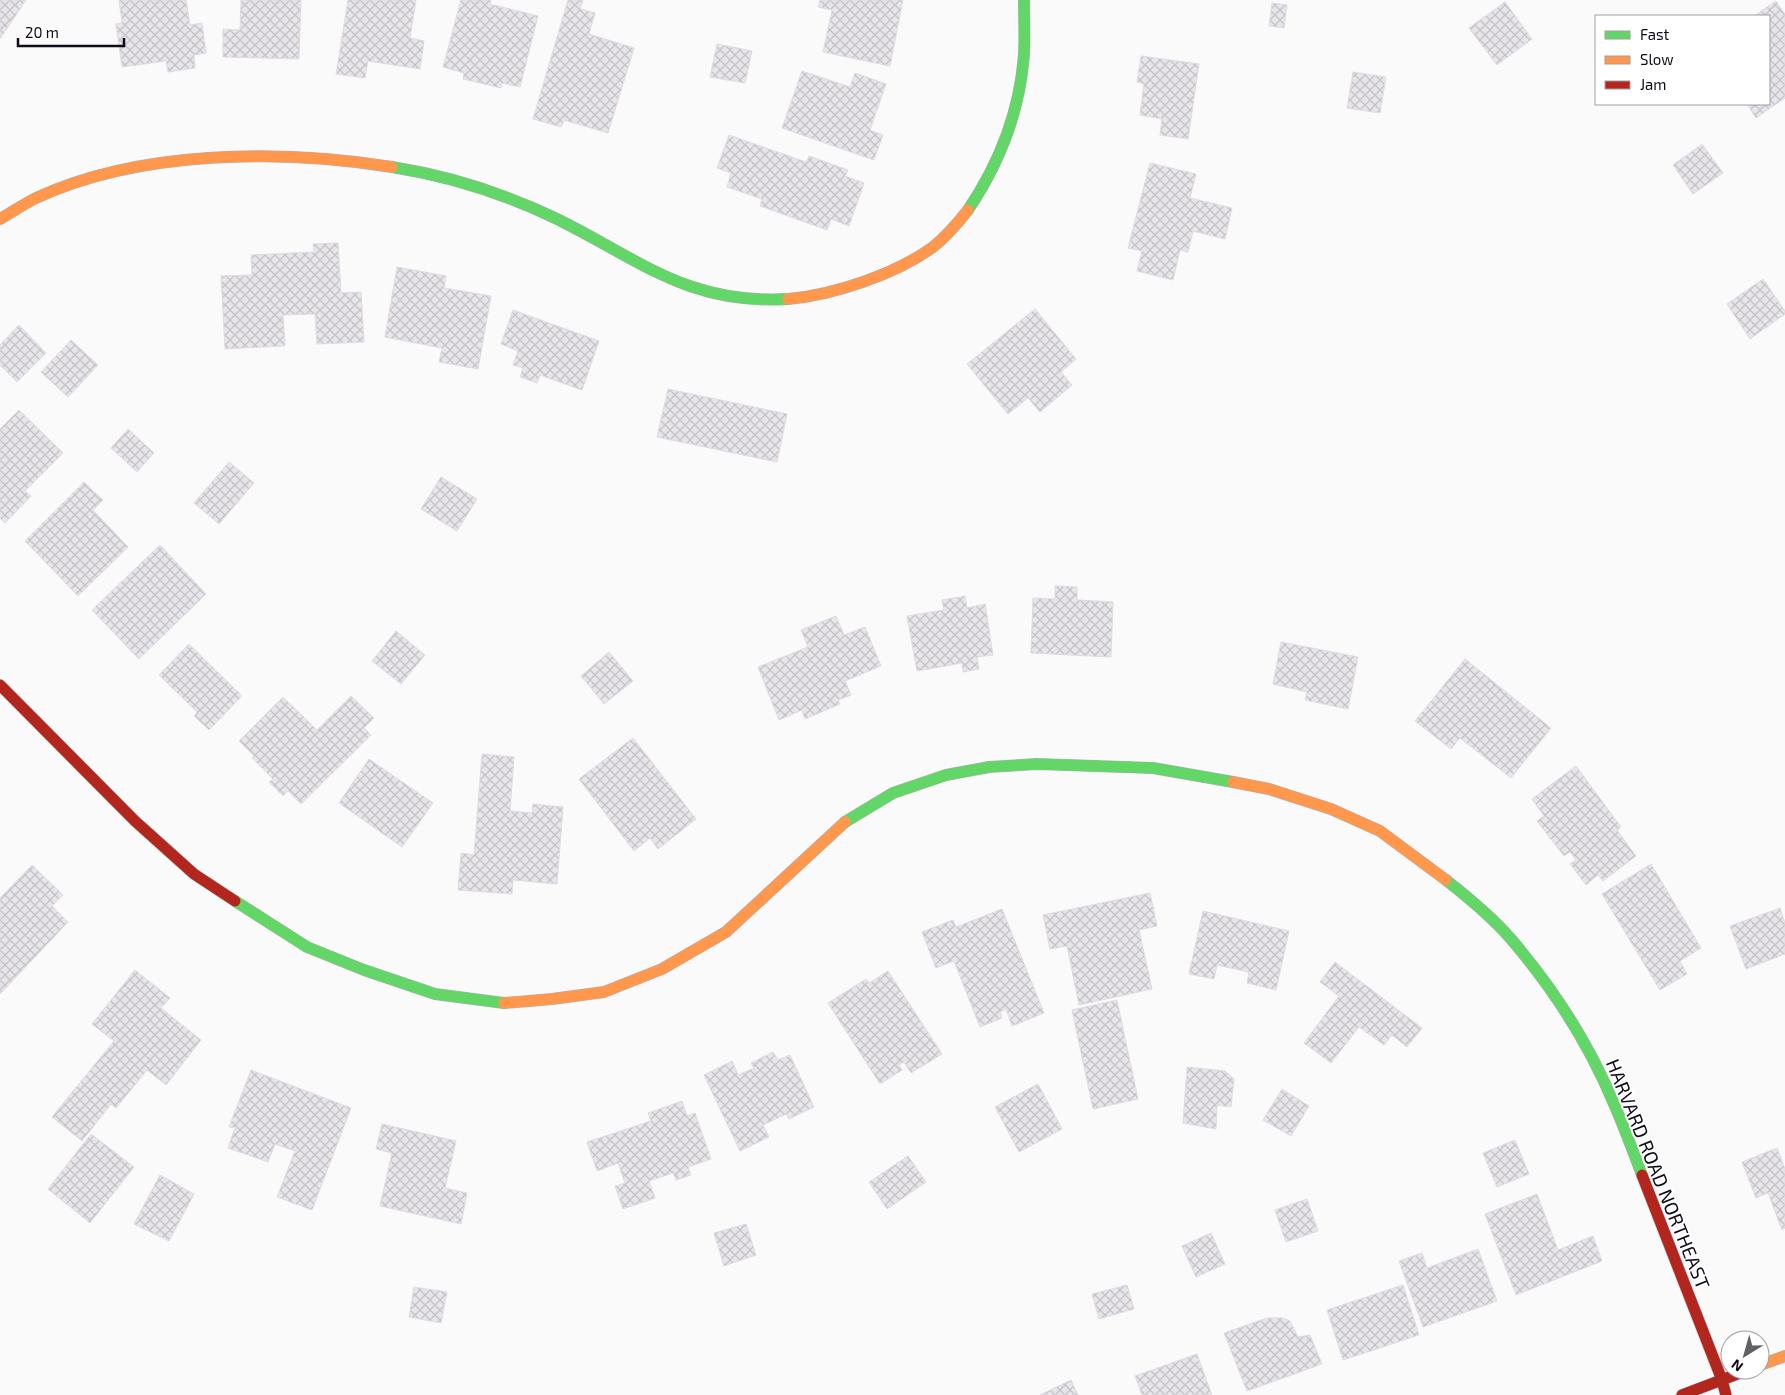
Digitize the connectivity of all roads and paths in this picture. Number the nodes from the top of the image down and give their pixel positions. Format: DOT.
graph roads {
  1 [pos="1024,0"];
  2 [pos="0,219"];
  3 [pos="0,685"];
  4 [pos="1785,1356"];
  5 [pos="1770,1361"];
  6 [pos="1720,1375"];
  7 [pos="1722,1380"];
  8 [pos="1682,1395"];
  9 [pos="1726,1395"];
  1 -- 2 [label="street"];
  3 -- 6 [label="street, HARVARD ROAD NORTHEAST"];
  4 -- 5 [label="street"];
  7 -- 8 [label="street"];
  7 -- 9 [label="street, HARVARD ROAD NORTHEAST"];
}
